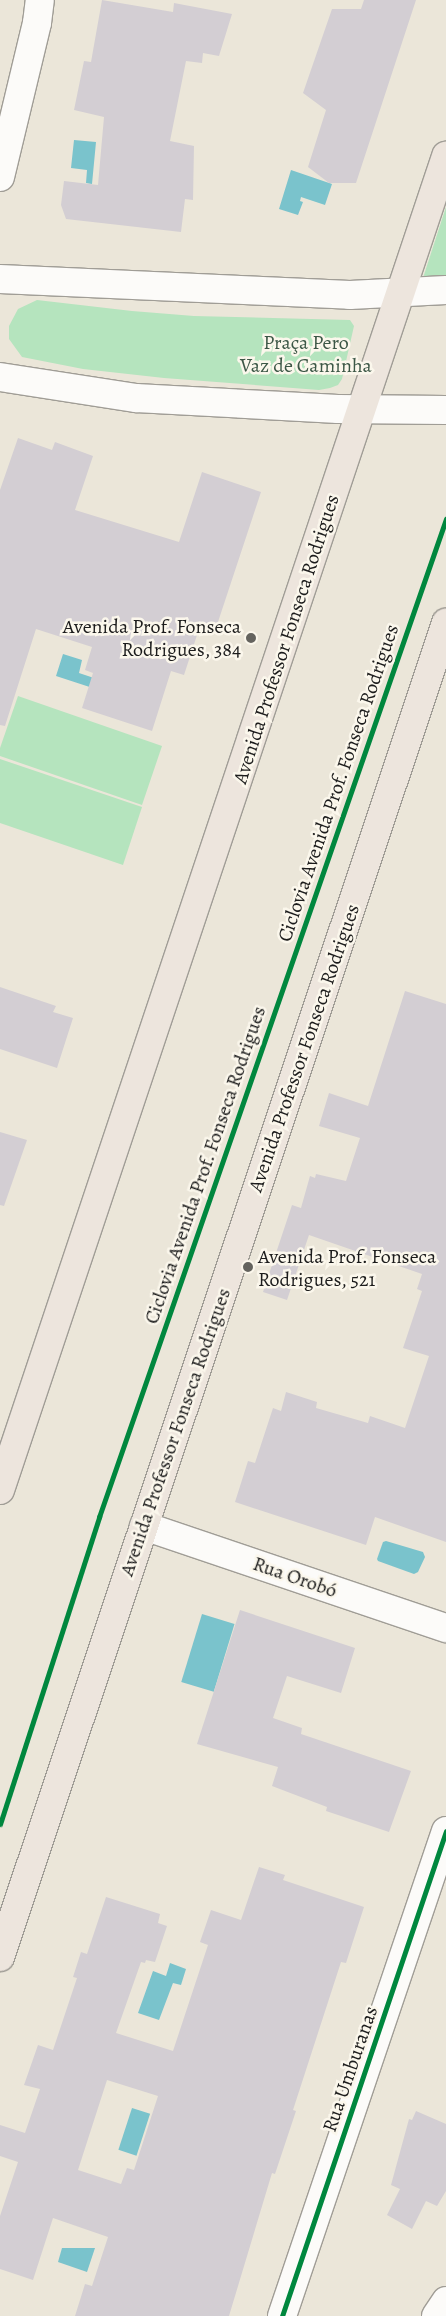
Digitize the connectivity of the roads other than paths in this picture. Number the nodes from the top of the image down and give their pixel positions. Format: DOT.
graph roads {
  1 [pos="40,0"];
  2 [pos="446,156"];
  3 [pos="0,177"];
  4 [pos="0,279"];
  5 [pos="446,290"];
  6 [pos="401,293"];
  7 [pos="0,377"];
  8 [pos="362,410"];
  9 [pos="446,410"];
  10 [pos="446,623"];
  11 [pos="1,1482"];
  12 [pos="144,1526"];
  13 [pos="446,1628"];
  14 [pos="446,1831"];
  15 [pos="0,1957"];
  16 [pos="446,2301"];
  17 [pos="282,2316"];
  18 [pos="436,2316"];
  1 -- 3 [label="street"];
  2 -- 6 [label="highway, Avenida Professor Fonseca Rodrigues"];
  4 -- 6 [label="street"];
  5 -- 6 [label="street"];
  6 -- 8 [label="highway, Avenida Professor Fonseca Rodrigues"];
  7 -- 8 [label="street"];
  8 -- 9 [label="street"];
  8 -- 11 [label="highway, Avenida Professor Fonseca Rodrigues"];
  10 -- 12 [label="highway, Avenida Professor Fonseca Rodrigues"];
  12 -- 13 [label="street, Rua Orobó"];
  12 -- 15 [label="highway, Avenida Professor Fonseca Rodrigues"];
  14 -- 17 [label="street, Rua Umburanas"];
  16 -- 18 [label="street"];
}
